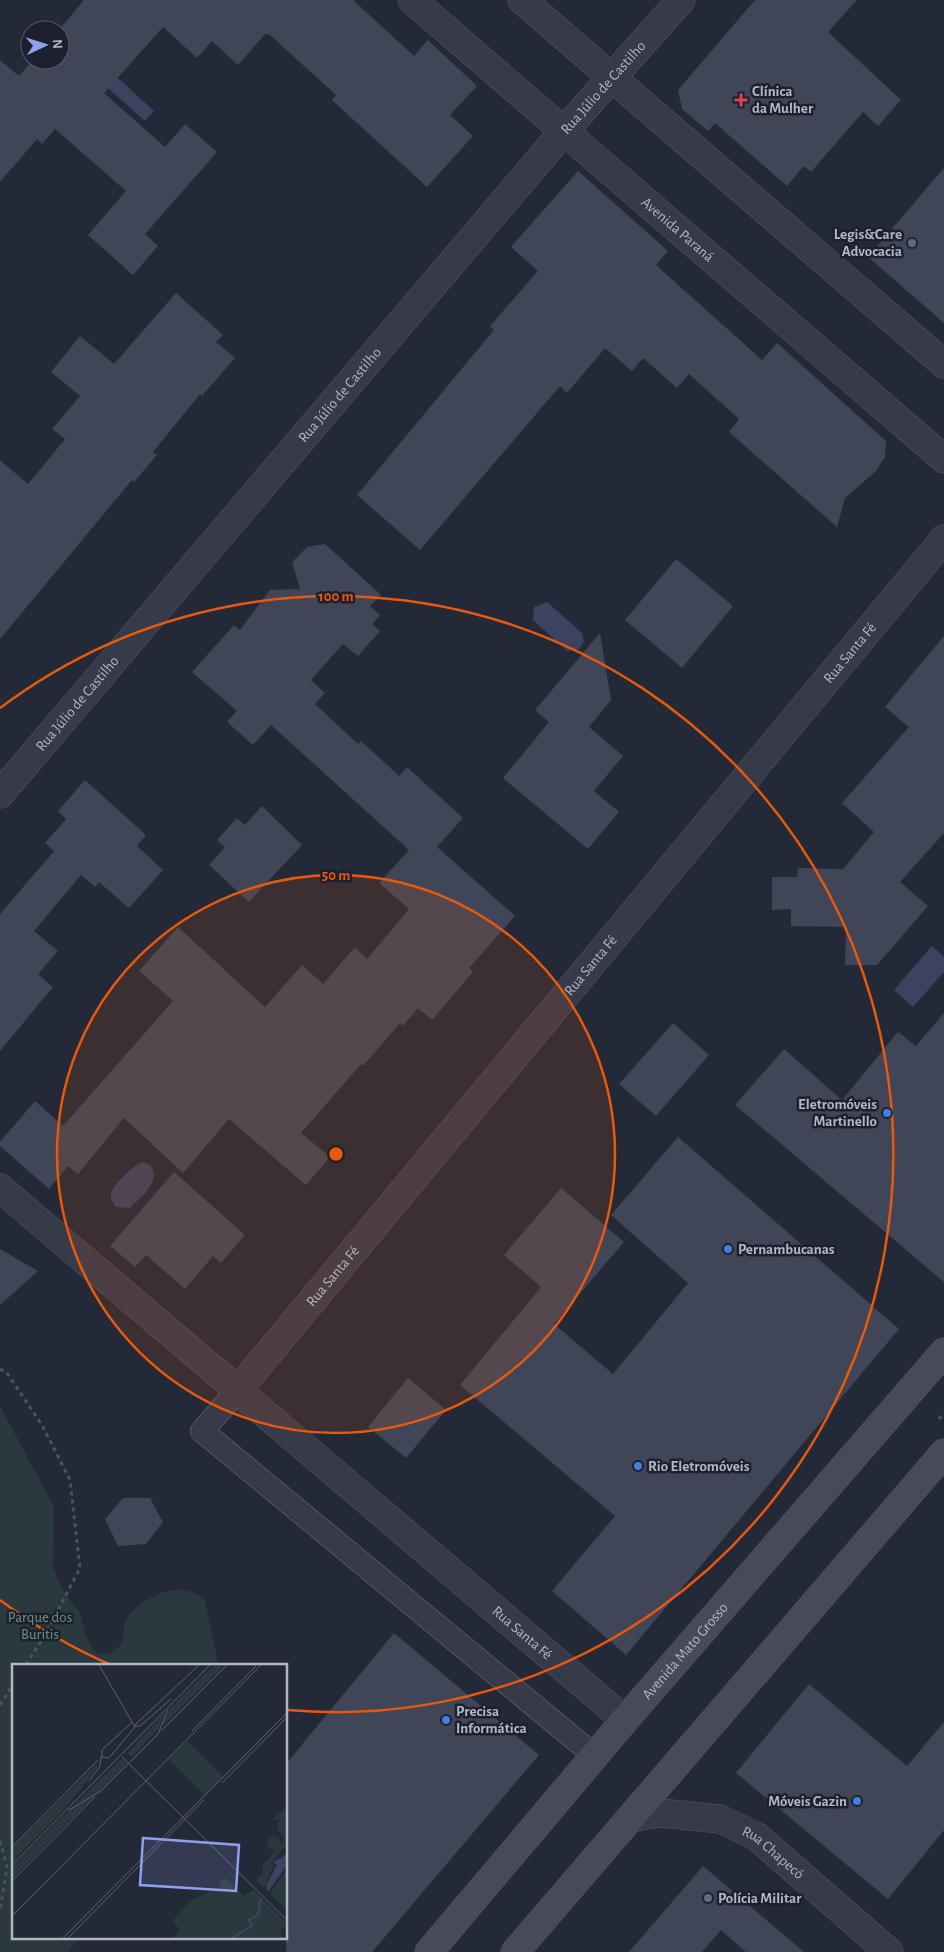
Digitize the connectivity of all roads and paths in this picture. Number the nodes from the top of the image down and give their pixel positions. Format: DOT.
graph roads {
  1 [pos="412,0"];
  2 [pos="522,0"];
  3 [pos="681,0"];
  4 [pos="613,78"];
  5 [pos="564,131"];
  6 [pos="944,364"];
  7 [pos="944,459"];
  8 [pos="944,539"];
  9 [pos="0,794"];
  10 [pos="0,1188"];
  11 [pos="944,1352"];
  12 [pos="0,1369"];
  13 [pos="238,1390"];
  14 [pos="944,1453"];
  15 [pos="26,1664"];
  16 [pos="12,1686"];
  17 [pos="0,1705"];
  18 [pos="625,1720"];
  19 [pos="595,1756"];
  20 [pos="630,1818"];
  21 [pos="0,1841"];
  22 [pos="0,1911"];
  23 [pos="428,1952"];
  24 [pos="515,1952"];
  25 [pos="889,1952"];
  1 -- 5 [label="street, Avenida Paraná"];
  2 -- 4 [label="street"];
  3 -- 4 [label="street, Rua Júlio de Castilho"];
  4 -- 5 [label="street, Rua Júlio de Castilho"];
  4 -- 6 [label="street"];
  5 -- 7 [label="street, Avenida Paraná"];
  5 -- 9 [label="street, Rua Júlio de Castilho"];
  8 -- 13 [label="street, Rua Santa Fé"];
  10 -- 13 [label="street, Rua Santa Fé"];
  11 -- 18 [label="main road, Avenida Mato Grosso"];
  12 -- 15 [label="path"];
  13 -- 18 [label="street, Rua Santa Fé"];
  13 -- 19 [label="lane"];
  14 -- 20 [label="main road"];
  16 -- 17 [label="path"];
  18 -- 19 [label="main road, Avenida Mato Grosso"];
  19 -- 23 [label="main road, Avenida Mato Grosso"];
  20 -- 24 [label="main road"];
  20 -- 25 [label="street, Rua Chapecó"];
  21 -- 22 [label="path"];
}
